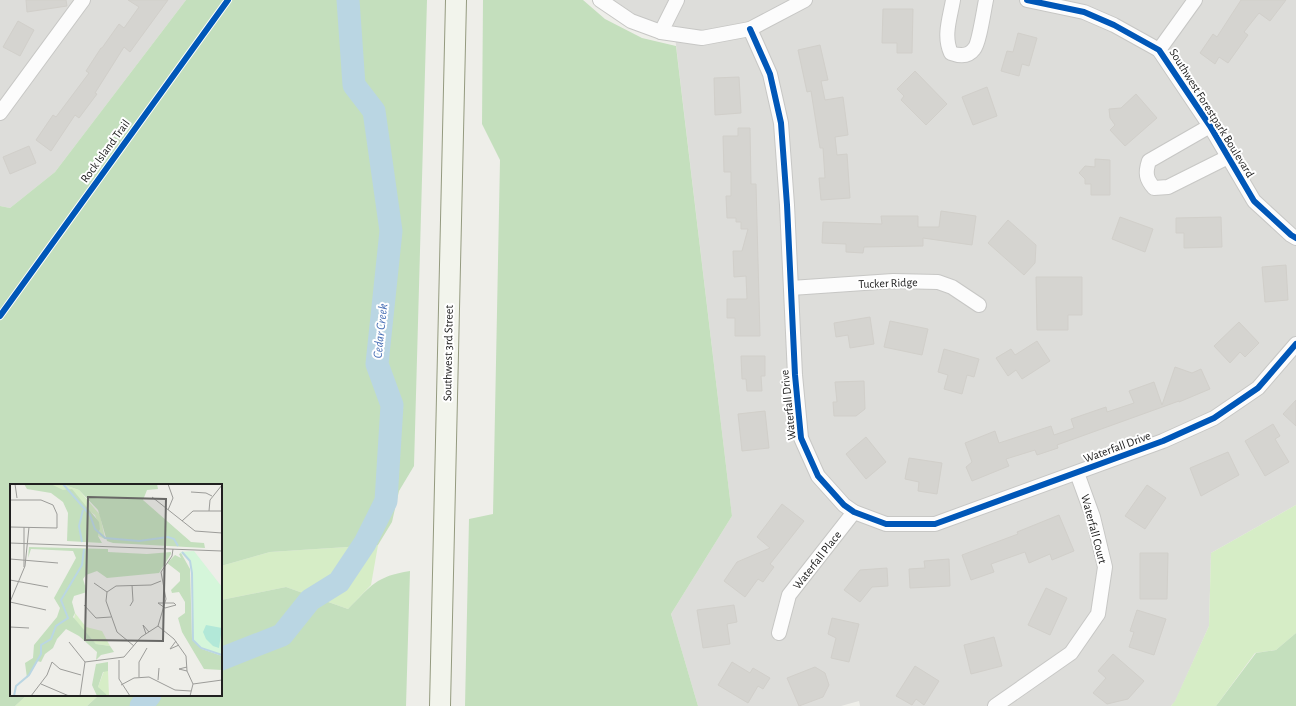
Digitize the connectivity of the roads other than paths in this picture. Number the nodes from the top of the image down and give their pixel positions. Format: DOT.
graph roads {
  1 [pos="83,0"];
  2 [pos="456,0"];
  3 [pos="600,0"];
  4 [pos="677,0"];
  5 [pos="805,0"];
  6 [pos="953,0"];
  7 [pos="986,0"];
  8 [pos="1027,0"];
  9 [pos="1195,0"];
  10 [pos="750,29"];
  11 [pos="661,32"];
  12 [pos="1159,50"];
  13 [pos="0,113"];
  14 [pos="1210,126"];
  15 [pos="1228,156"];
  16 [pos="1296,238"];
  17 [pos="791,288"];
  18 [pos="979,305"];
  19 [pos="1296,344"];
  20 [pos="1078,472"];
  21 [pos="854,512"];
  22 [pos="779,633"];
  23 [pos="440,706"];
  24 [pos="995,706"];
  1 -- 13 [label="street"];
  2 -- 23 [label="main road, Southwest 3rd Street"];
  3 -- 11 [label="street"];
  4 -- 11 [label="street"];
  5 -- 10 [label="street"];
  6 -- 7 [label="street"];
  8 -- 12 [label="street, Southwest Forestpark Boulevard"];
  9 -- 12 [label="street"];
  10 -- 11 [label="street"];
  10 -- 17 [label="street, Waterfall Drive"];
  12 -- 14 [label="street, Southwest Forestpark Boulevard"];
  14 -- 15 [label="street, Southwest Forestpark Boulevard"];
  14 -- 15 [label="street"];
  15 -- 16 [label="street, Southwest Forestpark Boulevard"];
  17 -- 18 [label="street, Tucker Ridge"];
  17 -- 21 [label="street, Waterfall Drive"];
  19 -- 20 [label="street, Waterfall Drive"];
  20 -- 21 [label="street, Waterfall Drive"];
  20 -- 24 [label="street, Waterfall Court"];
  21 -- 22 [label="street, Waterfall Place"];
}
